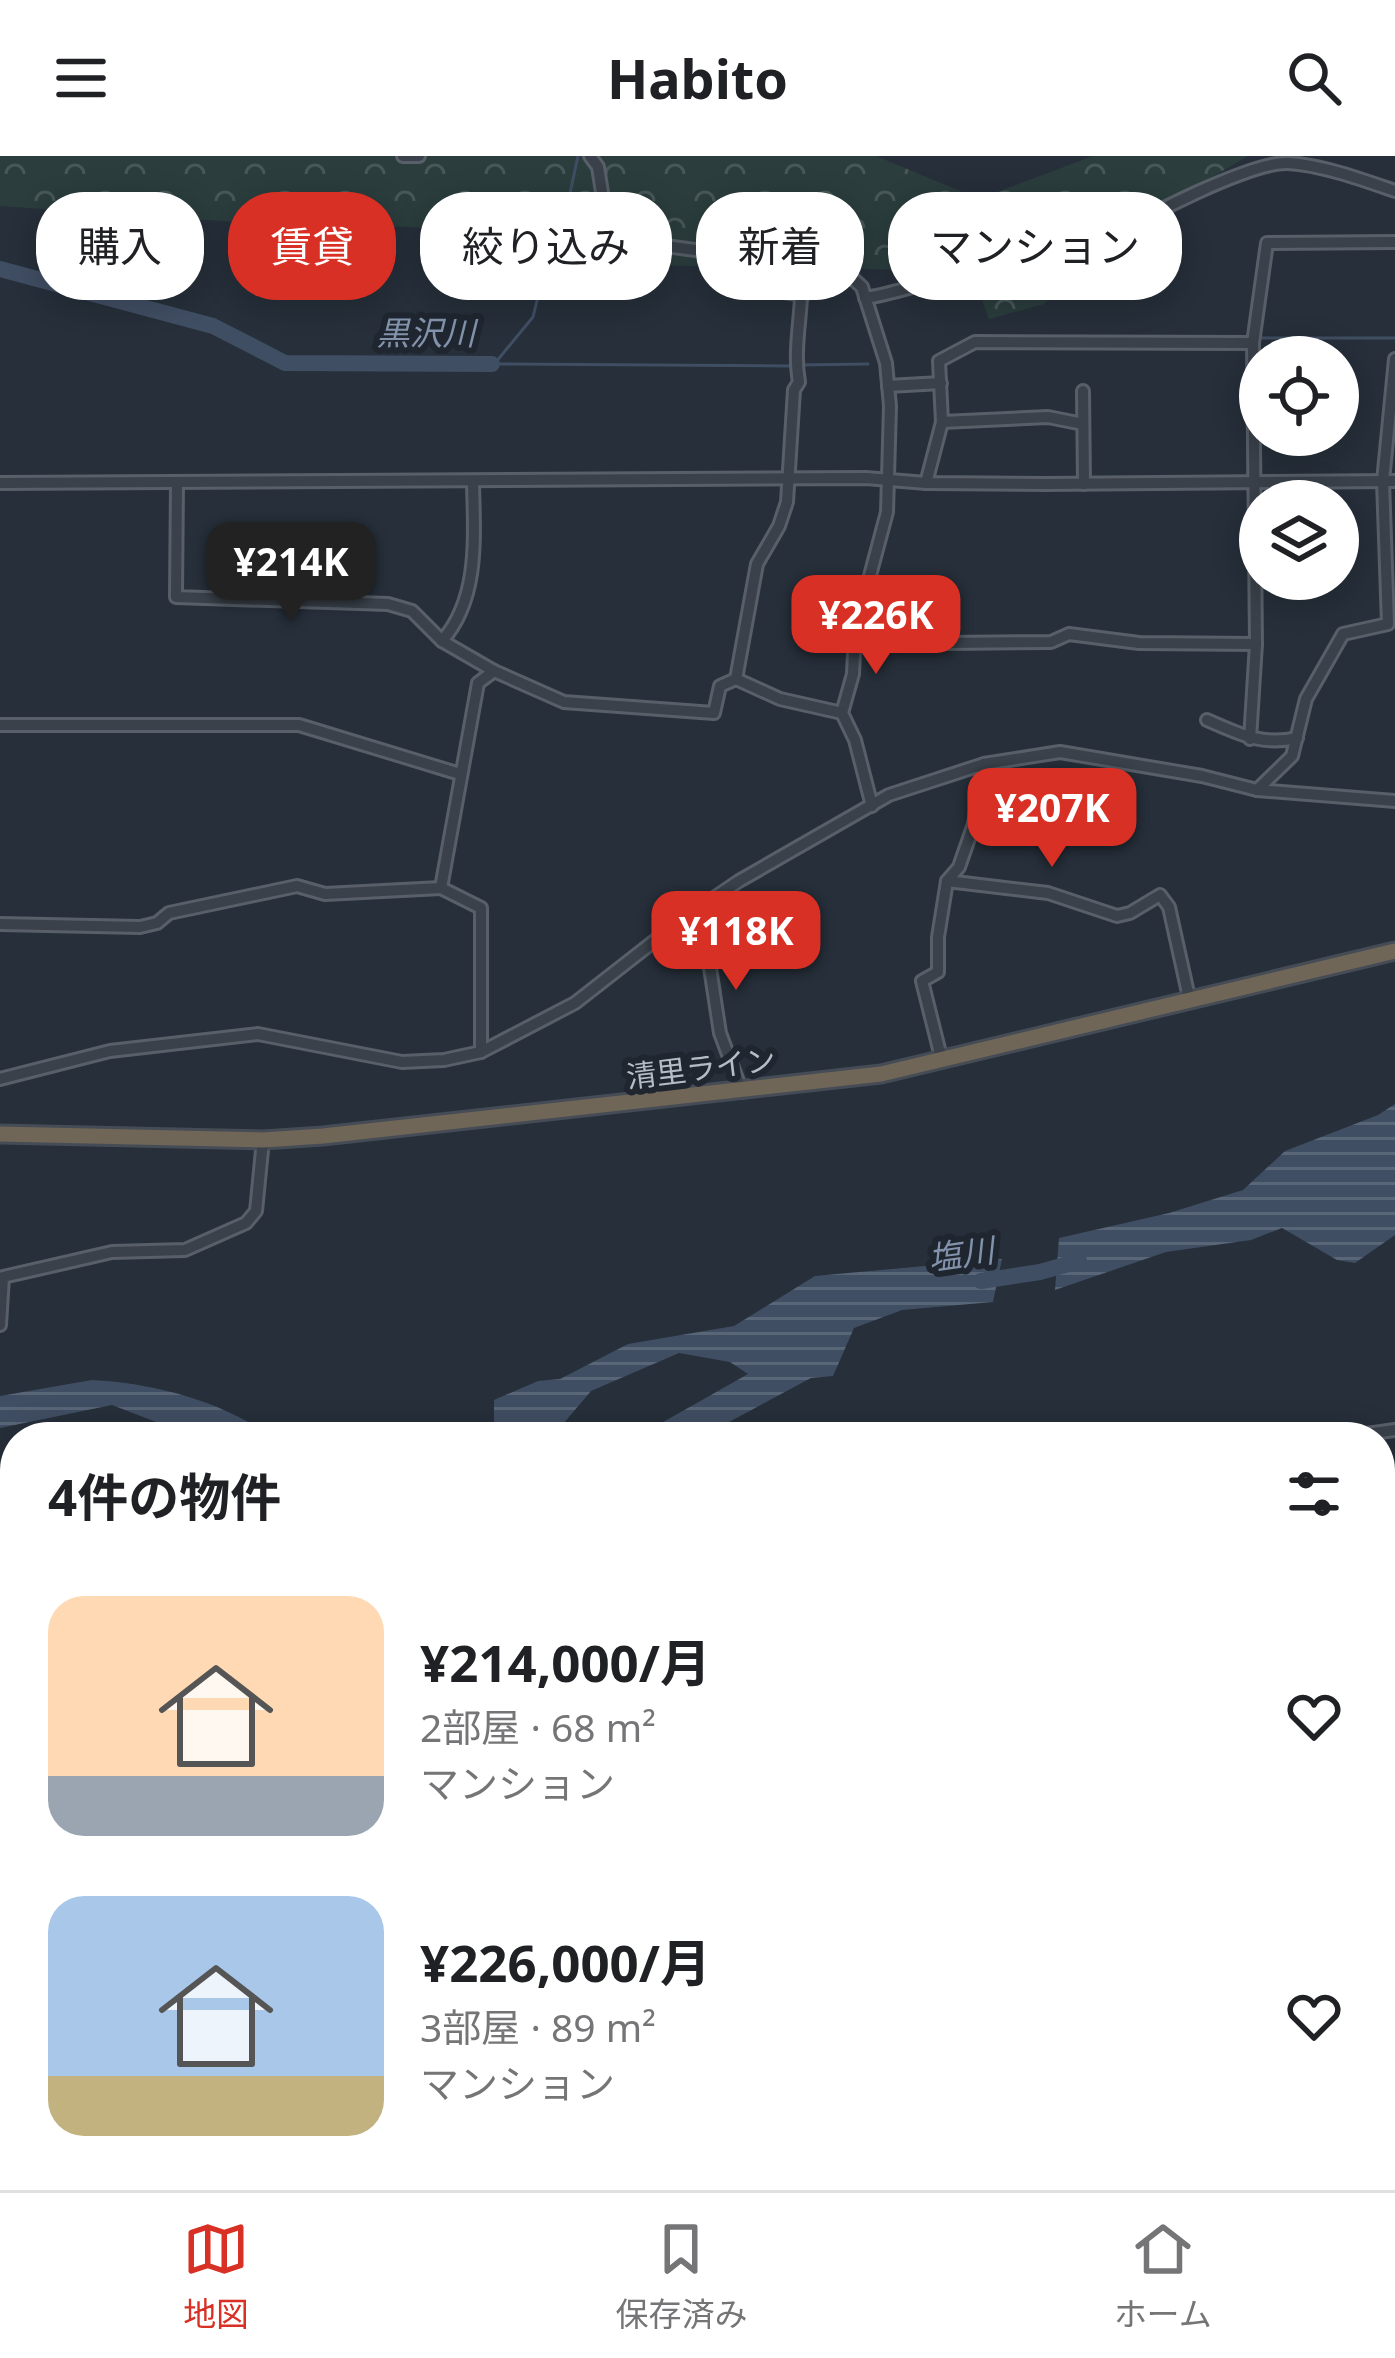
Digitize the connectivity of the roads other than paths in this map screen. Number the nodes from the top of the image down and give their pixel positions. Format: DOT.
graph roads {
  1 [pos="403,156"];
  2 [pos="419,156"];
  3 [pos="593,157"];
  4 [pos="1395,191"];
  5 [pos="1395,242"];
  6 [pos="696,250"];
  7 [pos="864,294"];
  8 [pos="865,298"];
  9 [pos="804,300"];
  10 [pos="1254,336"];
  11 [pos="1239,343"];
  12 [pos="1395,359"];
  13 [pos="941,383"];
  14 [pos="888,386"];
  15 [pos="1083,392"];
  16 [pos="942,422"];
  17 [pos="1083,424"];
  18 [pos="888,479"];
  19 [pos="788,480"];
  20 [pos="1359,481"];
  21 [pos="1389,481"];
  22 [pos="177,482"];
  23 [pos="473,482"];
  24 [pos="1239,482"];
  25 [pos="926,483"];
  26 [pos="0,484"];
  27 [pos="1084,484"];
  28 [pos="1255,600"];
  29 [pos="1392,625"];
  30 [pos="855,632"];
  31 [pos="442,641"];
  32 [pos="1256,644"];
  33 [pos="494,671"];
  34 [pos="736,679"];
  35 [pos="842,713"];
  36 [pos="1207,720"];
  37 [pos="0,725"];
  38 [pos="1297,738"];
  39 [pos="1250,740"];
  40 [pos="984,764"];
  41 [pos="460,773"];
  42 [pos="1257,790"];
  43 [pos="1395,802"];
  44 [pos="872,806"];
  45 [pos="947,881"];
  46 [pos="440,888"];
  47 [pos="690,914"];
  48 [pos="0,924"];
  49 [pos="1395,951"];
  50 [pos="1190,1001"];
  51 [pos="482,1052"];
  52 [pos="942,1061"];
  53 [pos="0,1079"];
  54 [pos="742,1092"];
  55 [pos="0,1134"];
  56 [pos="263,1140"];
  57 [pos="0,1325"];
  58 [pos="1395,1989"];
  59 [pos="1395,2022"];
  1 -- 2 [label="street"];
  3 -- 6 [label="street"];
  4 -- 8 [label="street"];
  5 -- 10 [label="street"];
  7 -- 8 [label="street"];
  8 -- 14 [label="street"];
  9 -- 19 [label="street"];
  11 -- 13 [label="street"];
  12 -- 21 [label="street"];
  13 -- 14 [label="street"];
  13 -- 16 [label="street"];
  14 -- 18 [label="street"];
  15 -- 17 [label="street"];
  16 -- 17 [label="street"];
  16 -- 25 [label="street"];
  17 -- 27 [label="street"];
  18 -- 19 [label="street"];
  18 -- 25 [label="street"];
  18 -- 30 [label="street"];
  19 -- 23 [label="street"];
  19 -- 34 [label="street"];
  20 -- 21 [label="street"];
  21 -- 29 [label="street"];
  22 -- 23 [label="street"];
  22 -- 26 [label="street"];
  22 -- 31 [label="street"];
  23 -- 31 [label="street"];
  24 -- 27 [label="street"];
  25 -- 27 [label="street"];
  28 -- 32 [label="street"];
  29 -- 38 [label="street"];
  30 -- 32 [label="street"];
  30 -- 35 [label="street"];
  31 -- 33 [label="street"];
  32 -- 39 [label="street"];
  33 -- 34 [label="street"];
  33 -- 41 [label="street"];
  34 -- 35 [label="street"];
  35 -- 44 [label="street"];
  36 -- 39 [label="street"];
  37 -- 41 [label="street"];
  38 -- 39 [label="street"];
  38 -- 42 [label="street"];
  40 -- 42 [label="street"];
  40 -- 44 [label="street"];
  40 -- 45 [label="street"];
  41 -- 46 [label="street"];
  42 -- 43 [label="street"];
  44 -- 47 [label="street"];
  45 -- 50 [label="street"];
  45 -- 52 [label="street"];
  46 -- 48 [label="street"];
  46 -- 51 [label="street"];
  47 -- 51 [label="street"];
  47 -- 54 [label="street"];
  49 -- 50 [label="highway, 清里ライン"];
  50 -- 52 [label="highway, 清里ライン"];
  51 -- 53 [label="street"];
  52 -- 54 [label="highway, 清里ライン"];
  54 -- 56 [label="highway, 清里ライン"];
  55 -- 56 [label="highway, 清里ライン"];
  56 -- 57 [label="street"];
  58 -- 59 [label="street"];
}
